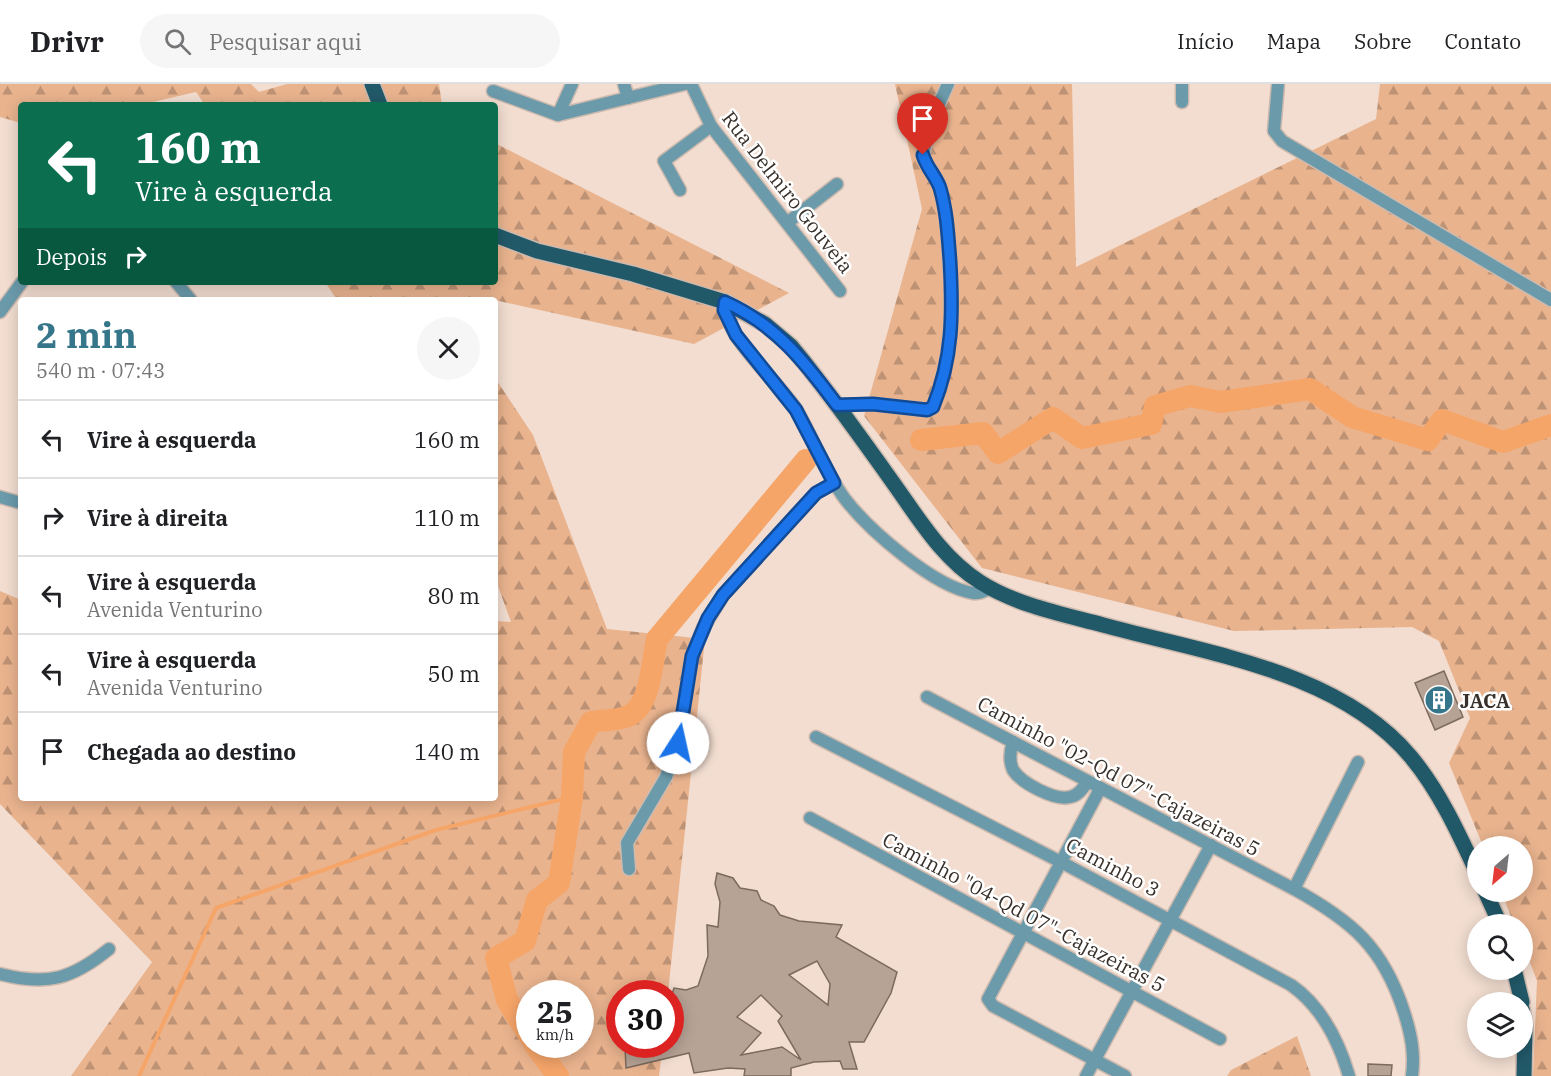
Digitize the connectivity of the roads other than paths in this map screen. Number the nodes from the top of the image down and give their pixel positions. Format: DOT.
graph roads {
  1 [pos="372,84"];
  2 [pos="572,84"];
  3 [pos="624,84"];
  4 [pos="685,84"];
  5 [pos="691,84"];
  6 [pos="948,84"];
  7 [pos="1182,84"];
  8 [pos="1278,84"];
  9 [pos="493,91"];
  10 [pos="628,98"];
  11 [pos="379,102"];
  12 [pos="1182,102"];
  13 [pos="558,115"];
  14 [pos="711,126"];
  15 [pos="837,184"];
  16 [pos="680,190"];
  17 [pos="787,223"];
  18 [pos="498,236"];
  19 [pos="20,285"];
  20 [pos="178,285"];
  21 [pos="840,291"];
  22 [pos="188,297"];
  23 [pos="1551,300"];
  24 [pos="725,302"];
  25 [pos="0,312"];
  26 [pos="837,405"];
  27 [pos="834,483"];
  28 [pos="0,497"];
  29 [pos="18,502"];
  30 [pos="990,588"];
  31 [pos="927,697"];
  32 [pos="816,737"];
  33 [pos="1013,742"];
  34 [pos="1359,762"];
  35 [pos="1087,782"];
  36 [pos="1100,789"];
  37 [pos="810,818"];
  38 [pos="1211,845"];
  39 [pos="1467,853"];
  40 [pos="1061,861"];
  41 [pos="629,869"];
  42 [pos="1293,889"];
  43 [pos="1169,919"];
  44 [pos="1022,933"];
  45 [pos="109,949"];
  46 [pos="0,974"];
  47 [pos="1131,992"];
  48 [pos="1220,1039"];
  49 [pos="1524,1058"];
  50 [pos="1095,1060"];
  51 [pos="1086,1076"];
  52 [pos="1125,1076"];
  53 [pos="1349,1076"];
  54 [pos="1412,1076"];
  55 [pos="1524,1076"];
  1 -- 11 [label="main road"];
  2 -- 13 [label="street"];
  3 -- 10 [label="street"];
  4 -- 10 [label="street"];
  5 -- 14 [label="street, Rua Delmiro Gouveia"];
  6 -- 26 [label="street"];
  7 -- 12 [label="street"];
  8 -- 23 [label="street"];
  9 -- 13 [label="street"];
  10 -- 13 [label="street"];
  14 -- 16 [label="street"];
  14 -- 17 [label="street, Rua Delmiro Gouveia"];
  15 -- 17 [label="street"];
  17 -- 21 [label="street, Rua Delmiro Gouveia"];
  18 -- 24 [label="main road"];
  19 -- 25 [label="street"];
  20 -- 22 [label="street"];
  24 -- 26 [label="main road"];
  24 -- 27 [label="street"];
  26 -- 30 [label="main road"];
  27 -- 30 [label="street"];
  27 -- 41 [label="street"];
  28 -- 29 [label="street"];
  30 -- 39 [label="main road"];
  31 -- 33 [label="street, Caminho \"02-Qd 07\"-Cajazeiras 5"];
  32 -- 40 [label="street, Caminho 3"];
  33 -- 35 [label="street, Caminho \"02-Qd 07\"-Cajazeiras 5"];
  33 -- 35 [label="street"];
  34 -- 42 [label="street"];
  35 -- 36 [label="street, Caminho \"02-Qd 07\"-Cajazeiras 5"];
  36 -- 38 [label="street, Caminho \"02-Qd 07\"-Cajazeiras 5"];
  36 -- 40 [label="street"];
  37 -- 44 [label="street, Caminho \"04-Qd 07\"-Cajazeiras 5"];
  38 -- 42 [label="street, Caminho \"02-Qd 07\"-Cajazeiras 5"];
  38 -- 43 [label="street"];
  40 -- 43 [label="street, Caminho 3"];
  40 -- 44 [label="street"];
  42 -- 54 [label="street, Caminho \"02-Qd 07\"-Cajazeiras 5"];
  43 -- 47 [label="street"];
  43 -- 53 [label="street, Caminho 3"];
  44 -- 47 [label="street, Caminho \"04-Qd 07\"-Cajazeiras 5"];
  44 -- 50 [label="street"];
  45 -- 46 [label="street"];
  47 -- 48 [label="street, Caminho \"04-Qd 07\"-Cajazeiras 5"];
  47 -- 50 [label="street"];
  49 -- 55 [label="main road"];
  50 -- 51 [label="street"];
  50 -- 52 [label="street"];
}
